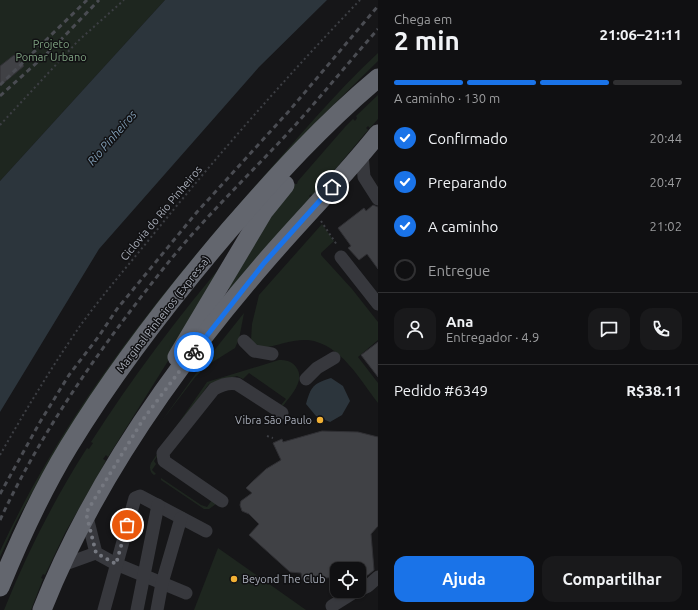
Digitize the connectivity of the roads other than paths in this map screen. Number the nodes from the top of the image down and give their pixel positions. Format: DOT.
graph roads {
  1 [pos="378,78"];
  2 [pos="360,93"];
  3 [pos="378,134"];
  4 [pos="362,154"];
  5 [pos="376,199"];
  6 [pos="341,257"];
  7 [pos="378,304"];
  8 [pos="244,341"];
  9 [pos="272,354"];
  10 [pos="334,358"];
  11 [pos="306,379"];
  12 [pos="282,413"];
  13 [pos="144,418"];
  14 [pos="222,501"];
  15 [pos="158,505"];
  16 [pos="86,513"];
  17 [pos="181,518"];
  18 [pos="206,531"];
  19 [pos="96,553"];
  20 [pos="116,564"];
  21 [pos="60,566"];
  22 [pos="144,576"];
  23 [pos="378,577"];
  24 [pos="162,583"];
  25 [pos="0,587"];
  26 [pos="366,587"];
  27 [pos="186,593"];
  28 [pos="345,598"];
  29 [pos="332,606"];
  30 [pos="42,610"];
  31 [pos="104,610"];
  32 [pos="137,610"];
  33 [pos="156,610"];
  1 -- 2 [label="highway, Marginal Pinheiros (Expressa)"];
  2 -- 13 [label="highway"];
  2 -- 25 [label="highway, Marginal Pinheiros (Expressa)"];
  3 -- 4 [label="highway"];
  4 -- 5 [label="street"];
  4 -- 13 [label="highway"];
  6 -- 7 [label="street"];
  8 -- 9 [label="street"];
  10 -- 11 [label="street"];
  12 -- 14 [label="street"];
  13 -- 16 [label="highway"];
  15 -- 17 [label="street"];
  15 -- 20 [label="street"];
  15 -- 22 [label="street"];
  16 -- 19 [label="street"];
  16 -- 21 [label="highway"];
  17 -- 18 [label="street"];
  17 -- 24 [label="street"];
  19 -- 20 [label="street"];
  19 -- 21 [label="street"];
  20 -- 22 [label="street"];
  20 -- 31 [label="street"];
  21 -- 30 [label="highway"];
  22 -- 24 [label="street"];
  22 -- 32 [label="street"];
  23 -- 26 [label="street"];
  24 -- 27 [label="street"];
  24 -- 33 [label="street"];
  28 -- 29 [label="street"];
}
